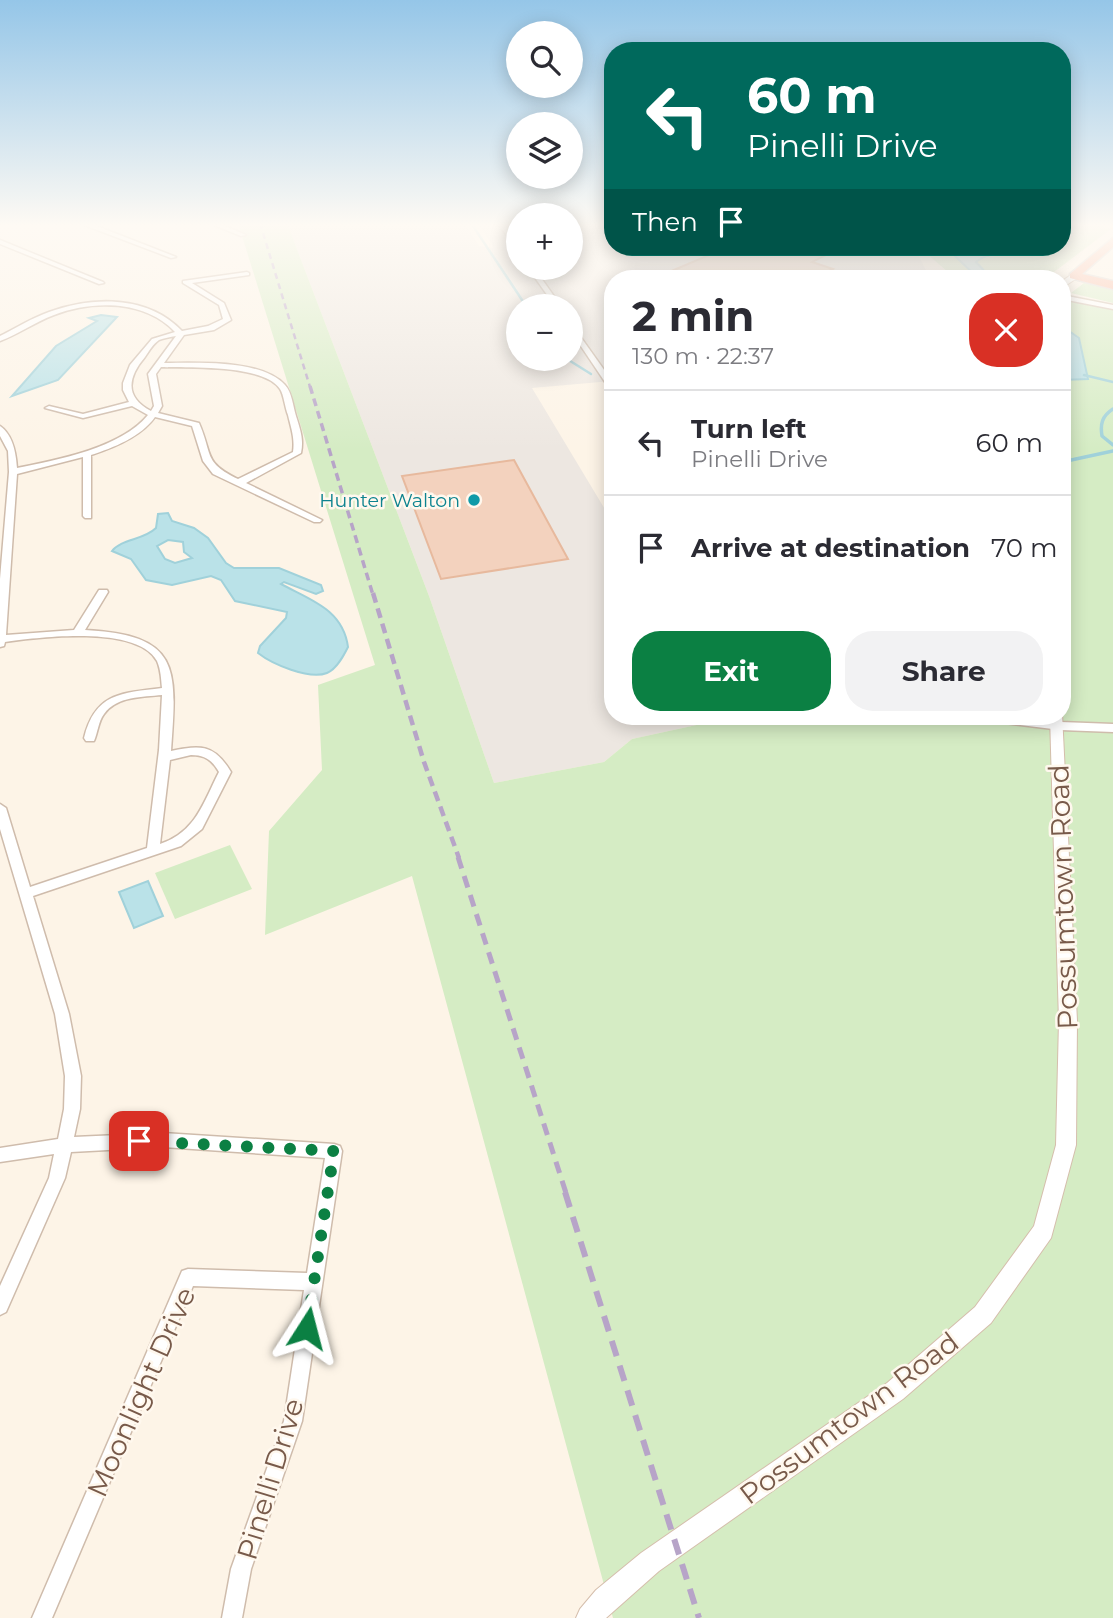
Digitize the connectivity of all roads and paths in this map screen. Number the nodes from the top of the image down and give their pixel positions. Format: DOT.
graph roads {
  1 [pos="213,299"];
  2 [pos="1074,299"];
  3 [pos="1113,307"];
  4 [pos="181,334"];
  5 [pos="0,339"];
  6 [pos="583,343"];
  7 [pos="158,365"];
  8 [pos="604,374"];
  9 [pos="134,402"];
  10 [pos="49,408"];
  11 [pos="155,414"];
  12 [pos="0,428"];
  13 [pos="87,454"];
  14 [pos="13,472"];
  15 [pos="238,484"];
  16 [pos="88,516"];
  17 [pos="317,520"];
  18 [pos="103,592"];
  19 [pos="78,632"];
  20 [pos="0,639"];
  21 [pos="0,644"];
  22 [pos="169,691"];
  23 [pos="1071,723"];
  24 [pos="1057,725"];
  25 [pos="1113,728"];
  26 [pos="90,738"];
  27 [pos="163,757"];
  28 [pos="0,808"];
  29 [pos="153,850"];
  30 [pos="26,893"];
  31 [pos="64,1145"];
  32 [pos="0,1155"];
  33 [pos="314,1282"];
  34 [pos="0,1306"];
  35 [pos="42,1618"];
  36 [pos="232,1618"];
  37 [pos="589,1618"];
  1 -- 4 [label="street"];
  2 -- 3 [label="street"];
  4 -- 5 [label="street"];
  4 -- 7 [label="street"];
  4 -- 9 [label="street"];
  6 -- 8 [label="street"];
  7 -- 11 [label="street"];
  7 -- 15 [label="street"];
  9 -- 10 [label="street"];
  9 -- 11 [label="street"];
  11 -- 13 [label="street"];
  11 -- 15 [label="street"];
  12 -- 14 [label="street"];
  13 -- 14 [label="street"];
  13 -- 16 [label="street"];
  14 -- 20 [label="street"];
  15 -- 17 [label="street"];
  18 -- 19 [label="street"];
  19 -- 20 [label="street"];
  19 -- 22 [label="street"];
  20 -- 21 [label="street"];
  22 -- 26 [label="street"];
  22 -- 27 [label="street"];
  23 -- 25 [label="street"];
  24 -- 37 [label="main road, Possumtown Road"];
  27 -- 29 [label="street"];
  27 -- 29 [label="street"];
  28 -- 30 [label="street"];
  29 -- 30 [label="street"];
  30 -- 31 [label="street"];
  31 -- 32 [label="street"];
  31 -- 33 [label="street, Pinelli Drive"];
  31 -- 34 [label="street"];
  33 -- 35 [label="street, Moonlight Drive"];
  33 -- 36 [label="street, Pinelli Drive"];
}
